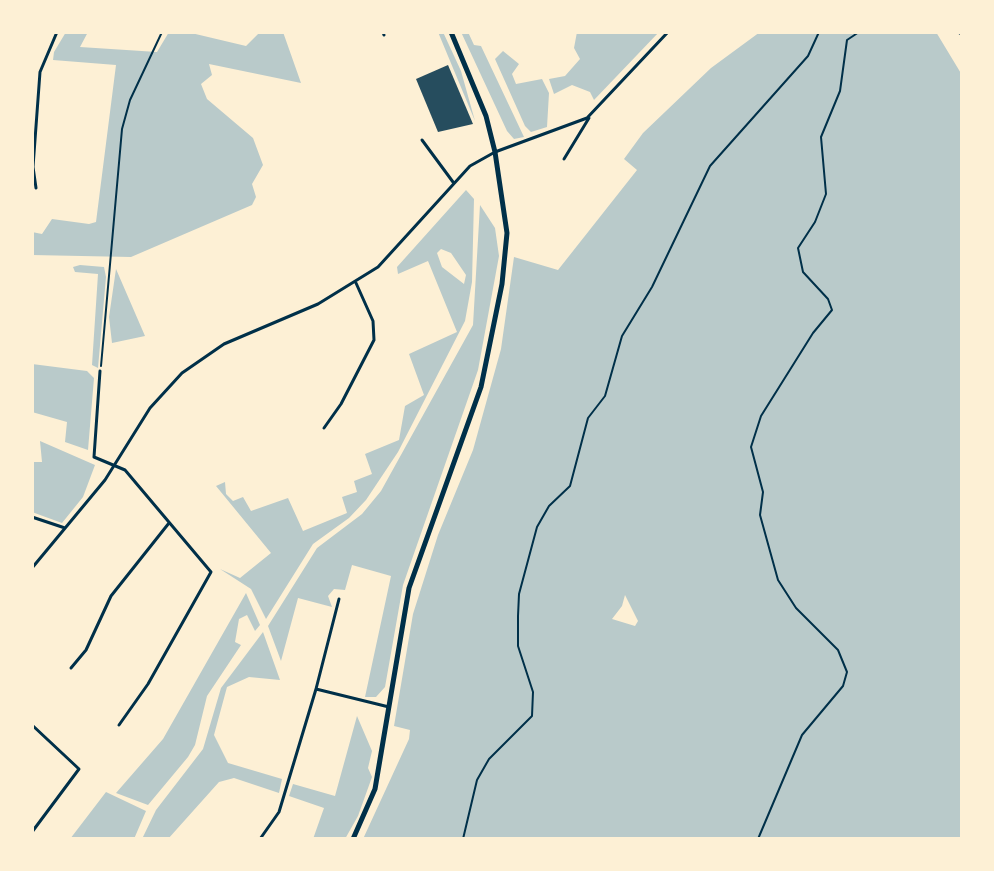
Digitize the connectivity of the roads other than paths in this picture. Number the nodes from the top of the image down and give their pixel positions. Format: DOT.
graph roads {
  1 [pos="57,32"];
  2 [pos="451,32"];
  3 [pos="668,32"];
  4 [pos="592,114"];
  5 [pos="422,140"];
  6 [pos="495,152"];
  7 [pos="564,159"];
  8 [pos="453,182"];
  9 [pos="36,188"];
  10 [pos="356,283"];
  11 [pos="100,371"];
  12 [pos="324,428"];
  13 [pos="116,465"];
  14 [pos="32,517"];
  15 [pos="170,523"];
  16 [pos="65,528"];
  17 [pos="32,568"];
  18 [pos="339,599"];
  19 [pos="71,668"];
  20 [pos="316,689"];
  21 [pos="389,707"];
  22 [pos="32,725"];
  23 [pos="119,725"];
  24 [pos="32,832"];
  25 [pos="260,839"];
  26 [pos="353,839"];
  1 -- 9 [label="street"];
  2 -- 6 [label="main road"];
  3 -- 4 [label="street"];
  4 -- 6 [label="street"];
  4 -- 7 [label="street"];
  5 -- 8 [label="street"];
  6 -- 8 [label="street"];
  6 -- 21 [label="main road"];
  8 -- 10 [label="street"];
  10 -- 12 [label="street"];
  10 -- 13 [label="street"];
  11 -- 13 [label="street"];
  13 -- 15 [label="street"];
  13 -- 16 [label="street"];
  14 -- 16 [label="street"];
  15 -- 19 [label="street"];
  15 -- 23 [label="street"];
  16 -- 17 [label="street"];
  18 -- 20 [label="street"];
  20 -- 21 [label="street"];
  20 -- 25 [label="street"];
  21 -- 26 [label="main road"];
  22 -- 24 [label="street"];
}
